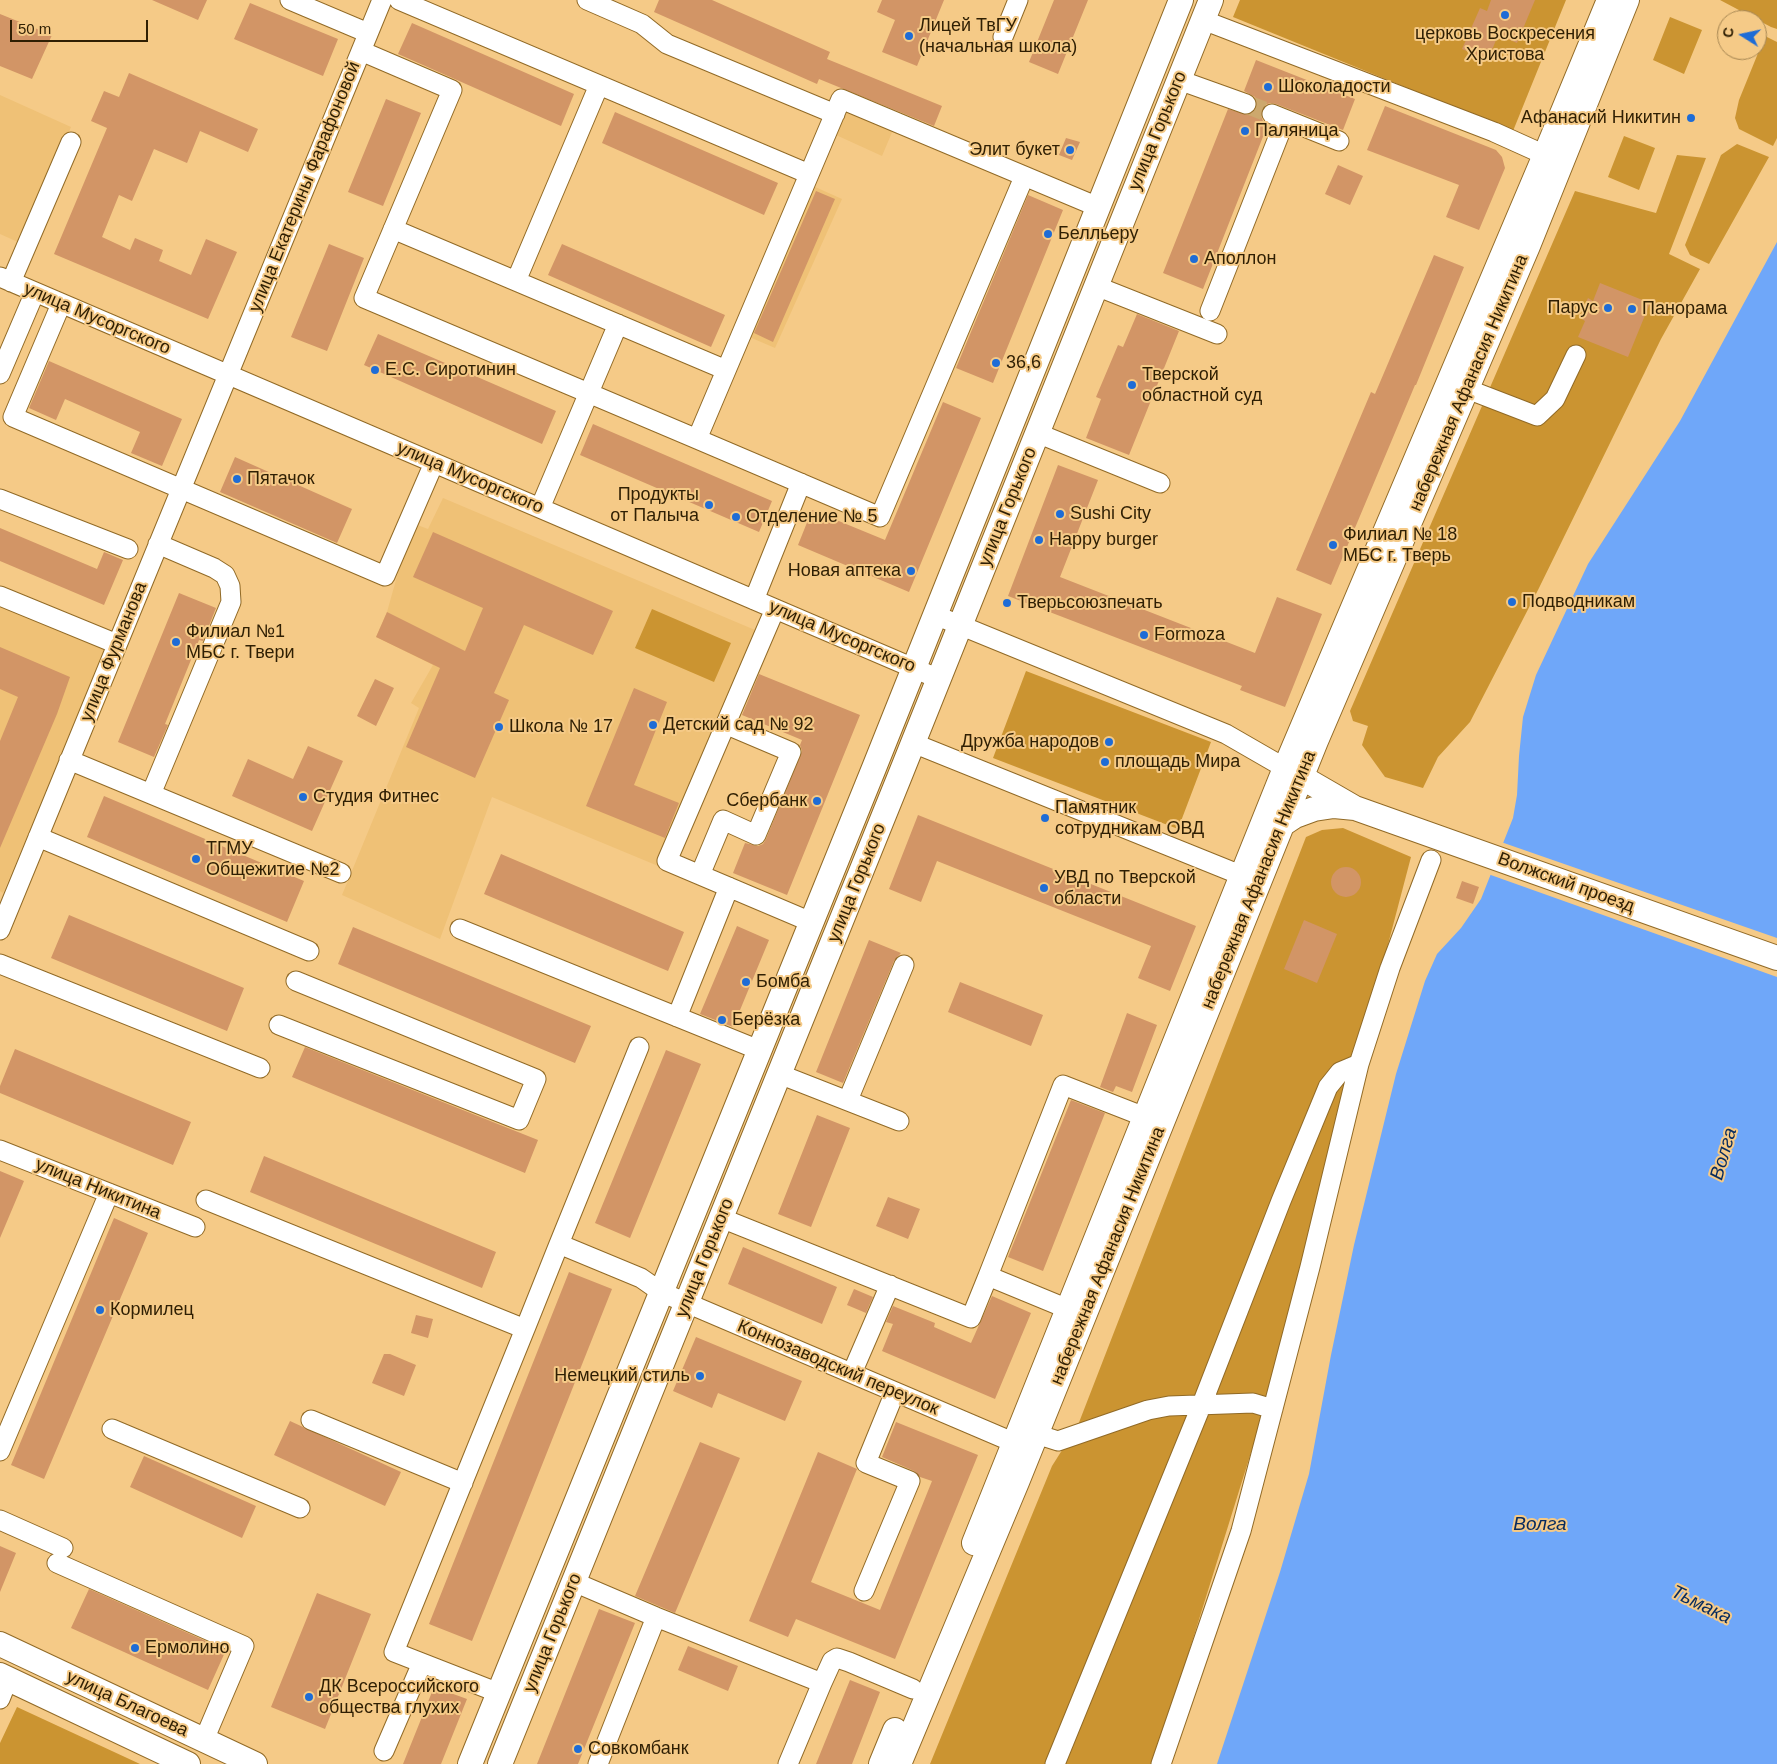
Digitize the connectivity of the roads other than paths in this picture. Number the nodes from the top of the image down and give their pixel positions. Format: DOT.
graph roads {
  1 [pos="290,0"];
  2 [pos="382,0"];
  3 [pos="399,0"];
  4 [pos="587,0"];
  5 [pos="1018,0"];
  6 [pos="1181,0"];
  7 [pos="1609,0"];
  8 [pos="1628,0"];
  9 [pos="1207,10"];
  10 [pos="368,33"];
  11 [pos="1003,37"];
  12 [pos="361,51"];
  13 [pos="1179,80"];
  14 [pos="599,85"];
  15 [pos="1246,104"];
  16 [pos="835,114"];
  17 [pos="1339,141"];
  18 [pos="71,142"];
  19 [pos="1554,158"];
  20 [pos="809,174"];
  21 [pos="1024,177"];
  22 [pos="1098,208"];
  23 [pos="393,229"];
  24 [pos="6,280"];
  25 [pos="516,281"];
  26 [pos="1096,286"];
  27 [pos="35,292"];
  28 [pos="61,304"];
  29 [pos="1210,311"];
  30 [pos="618,324"];
  31 [pos="1217,334"];
  32 [pos="1576,355"];
  33 [pos="726,370"];
  34 [pos="0,374"];
  35 [pos="228,375"];
  36 [pos="1467,389"];
  37 [pos="589,393"];
  38 [pos="1037,433"];
  39 [pos="697,439"];
  40 [pos="434,463"];
  41 [pos="801,483"];
  42 [pos="1160,483"];
  43 [pos="181,488"];
  44 [pos="0,499"];
  45 [pos="540,508"];
  46 [pos="158,544"];
  47 [pos="128,549"];
  48 [pos="0,596"];
  49 [pos="754,600"];
  50 [pos="774,608"];
  51 [pos="935,615"];
  52 [pos="960,626"];
  53 [pos="117,644"];
  54 [pos="914,668"];
  55 [pos="939,679"];
  56 [pos="725,724"];
  57 [pos="1316,741"];
  58 [pos="913,742"];
  59 [pos="70,760"];
  60 [pos="1293,772"];
  61 [pos="151,794"];
  62 [pos="1355,808"];
  63 [pos="1282,825"];
  64 [pos="38,837"];
  65 [pos="1251,853"];
  66 [pos="1431,860"];
  67 [pos="341,873"];
  68 [pos="700,875"];
  69 [pos="1250,879"];
  70 [pos="729,887"];
  71 [pos="4,907"];
  72 [pos="811,922"];
  73 [pos="460,929"];
  74 [pos="0,930"];
  75 [pos="309,951"];
  76 [pos="1777,958"];
  77 [pos="0,964"];
  78 [pos="904,965"];
  79 [pos="296,981"];
  80 [pos="677,1017"];
  81 [pos="279,1025"];
  82 [pos="639,1047"];
  83 [pos="759,1050"];
  84 [pos="1359,1064"];
  85 [pos="260,1068"];
  86 [pos="780,1074"];
  87 [pos="848,1100"];
  88 [pos="1145,1117"];
  89 [pos="900,1121"];
  90 [pos="0,1150"];
  91 [pos="109,1193"];
  92 [pos="206,1200"];
  93 [pos="721,1218"];
  94 [pos="195,1227"];
  95 [pos="559,1244"];
  96 [pos="988,1276"];
  97 [pos="890,1285"];
  98 [pos="661,1292"];
  99 [pos="687,1303"];
  100 [pos="1068,1308"];
  101 [pos="525,1329"];
  102 [pos="852,1374"];
  103 [pos="895,1392"];
  104 [pos="1202,1404"];
  105 [pos="1273,1409"];
  106 [pos="310,1420"];
  107 [pos="112,1429"];
  108 [pos="1025,1438"];
  109 [pos="0,1451"];
  110 [pos="462,1483"];
  111 [pos="300,1508"];
  112 [pos="0,1520"];
  113 [pos="574,1582"];
  114 [pos="864,1591"];
  115 [pos="656,1617"];
  116 [pos="0,1644"];
  117 [pos="422,1663"];
  118 [pos="822,1683"];
  119 [pos="3,1685"];
  120 [pos="913,1689"];
  121 [pos="499,1693"];
  122 [pos="204,1740"];
  123 [pos="384,1751"];
  124 [pos="188,1764"];
  125 [pos="255,1764"];
  126 [pos="470,1764"];
  127 [pos="500,1764"];
  128 [pos="598,1764"];
  129 [pos="788,1764"];
  130 [pos="881,1764"];
  131 [pos="899,1764"];
  132 [pos="1055,1764"];
  133 [pos="1161,1764"];
  1 -- 10 [label="street"];
  2 -- 10 [label="street, улица Екатерины Фарафоновой"];
  3 -- 14 [label="street"];
  4 -- 16 [label="street"];
  5 -- 11 [label="street"];
  6 -- 22 [label="main road, улица Горького"];
  7 -- 19 [label="main road, набережная Афанасия Никитина"];
  8 -- 19 [label="main road, набережная Афанасия Никитина"];
  9 -- 13 [label="main road, улица Горького"];
  9 -- 19 [label="street"];
  10 -- 12 [label="street, улица Екатерины Фарафоновой"];
  12 -- 23 [label="street"];
  12 -- 35 [label="street, улица Екатерины Фарафоновой"];
  13 -- 15 [label="street"];
  13 -- 26 [label="main road, улица Горького"];
  14 -- 20 [label="street"];
  14 -- 25 [label="street"];
  16 -- 20 [label="street"];
  16 -- 21 [label="street"];
  17 -- 29 [label="street"];
  18 -- 24 [label="street"];
  19 -- 36 [label="main road, набережная Афанасия Никитина"];
  19 -- 60 [label="main road, набережная Афанасия Никитина"];
  20 -- 33 [label="street"];
  21 -- 22 [label="street"];
  21 -- 41 [label="street"];
  22 -- 51 [label="main road, улица Горького"];
  23 -- 25 [label="street"];
  23 -- 37 [label="street"];
  24 -- 27 [label="street, улица Мусоргского"];
  25 -- 30 [label="street"];
  26 -- 31 [label="street"];
  26 -- 38 [label="main road, улица Горького"];
  27 -- 28 [label="street, улица Мусоргского"];
  27 -- 34 [label="street"];
  28 -- 35 [label="street, улица Мусоргского"];
  28 -- 43 [label="street"];
  30 -- 33 [label="street"];
  30 -- 37 [label="street"];
  32 -- 36 [label="street"];
  33 -- 39 [label="street"];
  35 -- 40 [label="street, улица Мусоргского"];
  35 -- 43 [label="street, улица Фурманова"];
  36 -- 57 [label="main road, набережная Афанасия Никитина"];
  37 -- 39 [label="street"];
  37 -- 45 [label="street"];
  38 -- 42 [label="street"];
  38 -- 52 [label="main road, улица Горького"];
  39 -- 41 [label="street"];
  40 -- 43 [label="street"];
  40 -- 45 [label="street, улица Мусоргского"];
  41 -- 49 [label="street"];
  43 -- 46 [label="street, улица Фурманова"];
  44 -- 47 [label="street"];
  45 -- 49 [label="street, улица Мусоргского"];
  46 -- 53 [label="street, улица Фурманова"];
  46 -- 61 [label="street"];
  48 -- 53 [label="street"];
  49 -- 50 [label="street, улица Мусоргского"];
  50 -- 54 [label="street, улица Мусоргского"];
  50 -- 56 [label="street"];
  51 -- 52 [label="street"];
  51 -- 54 [label="main road, улица Горького"];
  52 -- 55 [label="main road, улица Горького"];
  52 -- 60 [label="street"];
  53 -- 59 [label="street, улица Фурманова"];
  54 -- 55 [label="street, улица Мусоргского"];
  54 -- 72 [label="main road, улица Горького"];
  55 -- 58 [label="main road, улица Горького"];
  56 -- 68 [label="street"];
  56 -- 68 [label="street"];
  57 -- 60 [label="main road, набережная Афанасия Никитина"];
  57 -- 62 [label="main road, Волжский проезд"];
  58 -- 69 [label="street"];
  58 -- 86 [label="main road, улица Горького"];
  59 -- 61 [label="street"];
  59 -- 64 [label="street, улица Фурманова"];
  60 -- 62 [label="main road, Волжский проезд"];
  60 -- 63 [label="main road, набережная Афанасия Никитина"];
  60 -- 65 [label="main road, набережная Афанасия Никитина"];
  61 -- 67 [label="street"];
  62 -- 63 [label="main road, Волжский проезд"];
  62 -- 76 [label="main road, Волжский проезд"];
  63 -- 65 [label="main road, Волжский проезд"];
  63 -- 69 [label="main road, набережная Афанасия Никитина"];
  64 -- 71 [label="street, улица Фурманова"];
  64 -- 75 [label="street"];
  65 -- 69 [label="main road, набережная Афанасия Никитина"];
  66 -- 84 [label="street"];
  68 -- 70 [label="street"];
  69 -- 88 [label="main road, набережная Афанасия Никитина"];
  69 -- 108 [label="main road, набережная Афанасия Никитина"];
  70 -- 72 [label="street"];
  70 -- 80 [label="street"];
  71 -- 74 [label="street, улица Фурманова"];
  72 -- 83 [label="main road, улица Горького"];
  73 -- 80 [label="street"];
  77 -- 85 [label="street"];
  78 -- 87 [label="street"];
  79 -- 81 [label="street"];
  80 -- 83 [label="street"];
  82 -- 95 [label="street"];
  83 -- 98 [label="main road, улица Горького"];
  84 -- 104 [label="street"];
  84 -- 105 [label="street"];
  86 -- 87 [label="street"];
  86 -- 93 [label="main road, улица Горького"];
  87 -- 89 [label="street"];
  88 -- 96 [label="street"];
  88 -- 100 [label="main road, набережная Афанасия Никитина"];
  90 -- 91 [label="street, улица Никитина"];
  91 -- 94 [label="street, улица Никитина"];
  91 -- 109 [label="street"];
  92 -- 101 [label="street"];
  93 -- 97 [label="street"];
  93 -- 99 [label="main road, улица Горького"];
  95 -- 98 [label="street, Коннозаводский переулок"];
  95 -- 101 [label="street"];
  96 -- 97 [label="street"];
  96 -- 100 [label="street"];
  97 -- 102 [label="street"];
  98 -- 99 [label="street, Коннозаводский переулок"];
  98 -- 121 [label="main road, улица Горького"];
  99 -- 102 [label="street, Коннозаводский переулок"];
  99 -- 113 [label="main road, улица Горького"];
  100 -- 108 [label="main road, набережная Афанасия Никитина"];
  101 -- 110 [label="street"];
  102 -- 103 [label="street, Коннозаводский переулок"];
  103 -- 108 [label="street, Коннозаводский переулок"];
  103 -- 114 [label="street"];
  104 -- 105 [label="street, Коннозаводский переулок"];
  104 -- 108 [label="street, Коннозаводский переулок"];
  104 -- 132 [label="street"];
  105 -- 133 [label="street"];
  106 -- 110 [label="street"];
  107 -- 111 [label="street"];
  108 -- 120 [label="main road, набережная Афанасия Никитина"];
  108 -- 131 [label="main road, набережная Афанасия Никитина"];
  110 -- 117 [label="street"];
  112 -- 122 [label="street"];
  113 -- 115 [label="street"];
  113 -- 127 [label="main road, улица Горького"];
  115 -- 118 [label="street"];
  115 -- 128 [label="street"];
  116 -- 122 [label="main road, улица Благоева"];
  117 -- 121 [label="street"];
  117 -- 123 [label="street"];
  118 -- 120 [label="street"];
  118 -- 129 [label="street"];
  119 -- 124 [label="main road, улица Благоева"];
  120 -- 130 [label="main road, набережная Афанасия Никитина"];
  121 -- 126 [label="main road, улица Горького"];
  122 -- 125 [label="main road, улица Благоева"];
}
